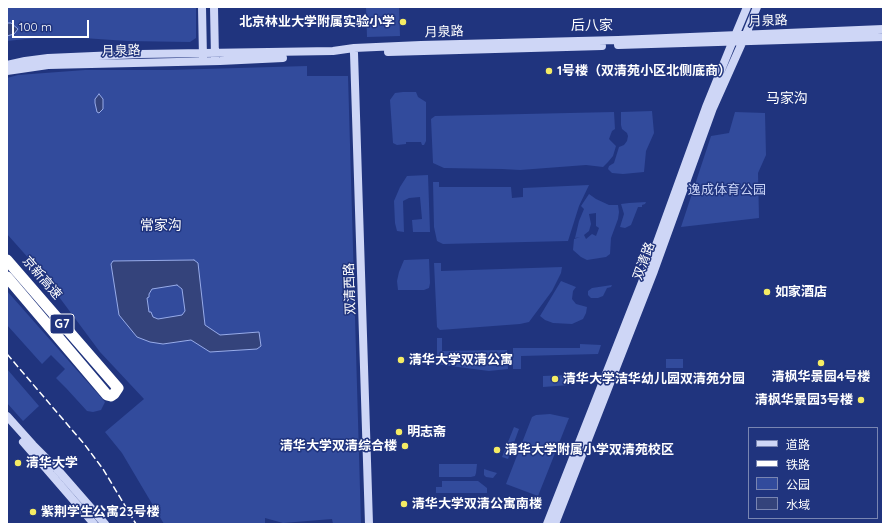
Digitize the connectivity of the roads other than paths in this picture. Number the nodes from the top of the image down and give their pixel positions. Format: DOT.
graph roads {
  1 [pos="202,7"];
  2 [pos="214,7"];
  3 [pos="748,7"];
  4 [pos="757,7"];
  5 [pos="883,29"];
  6 [pos="736,34"];
  7 [pos="746,34"];
  8 [pos="883,37"];
  9 [pos="742,42"];
  10 [pos="732,43"];
  11 [pos="354,53"];
  12 [pos="203,57"];
  13 [pos="215,57"];
  14 [pos="7,65"];
  15 [pos="7,71"];
  16 [pos="7,260"];
  17 [pos="7,277"];
  18 [pos="7,416"];
  19 [pos="7,423"];
  20 [pos="103,523"];
  21 [pos="94,524"];
  22 [pos="369,524"];
  23 [pos="547,524"];
  24 [pos="555,524"];
  1 -- 12 [label="main road"];
  2 -- 13 [label="main road"];
  3 -- 6 [label="main road, 双清路"];
  4 -- 7 [label="main road, 双清路"];
  5 -- 7 [label="main road, 月泉路"];
  6 -- 7 [label="main road, 月泉路"];
  6 -- 10 [label="main road, 双清路"];
  6 -- 13 [label="main road, 月泉路"];
  7 -- 9 [label="main road, 双清路"];
  8 -- 9 [label="main road, 月泉路"];
  9 -- 10 [label="main road, 月泉路"];
  9 -- 24 [label="main road, 双清路"];
  10 -- 11 [label="main road, 月泉路"];
  10 -- 23 [label="main road, 双清路"];
  11 -- 13 [label="main road, 月泉路"];
  11 -- 22 [label="main road, 双清西路"];
  12 -- 13 [label="main road, 月泉路"];
  12 -- 14 [label="main road, 月泉路"];
  12 -- 15 [label="main road, 月泉路"];
  16 -- 17 [label="highway, 京新高速 / G7"];
  18 -- 20 [label="main road"];
  19 -- 21 [label="main road"];
}
